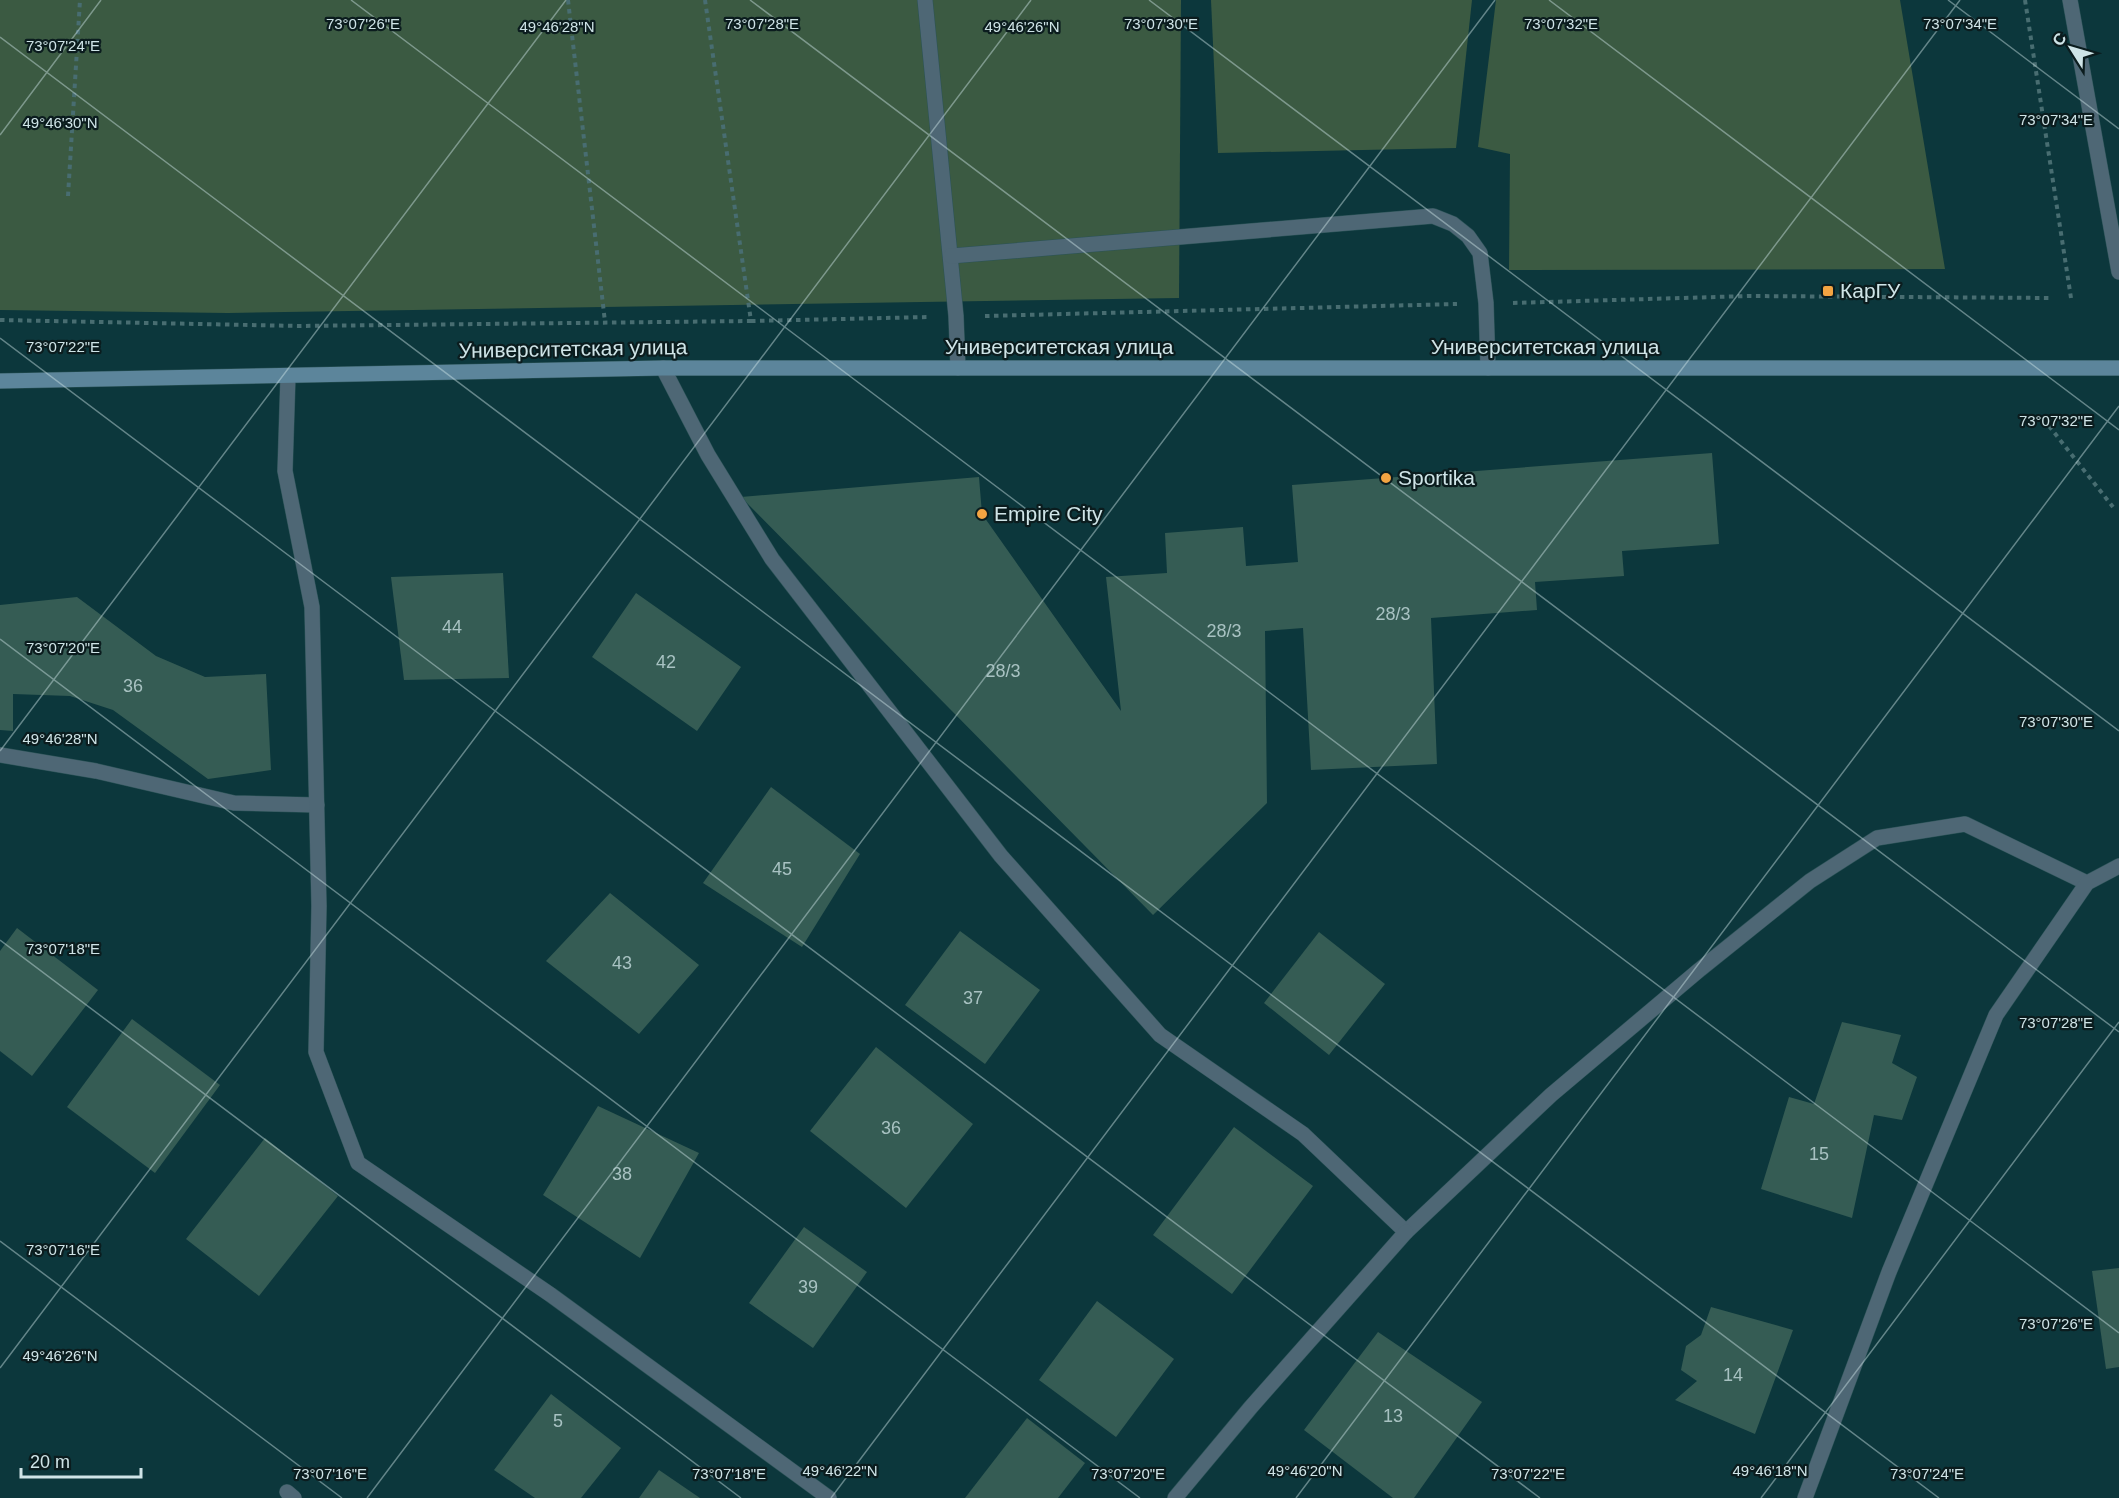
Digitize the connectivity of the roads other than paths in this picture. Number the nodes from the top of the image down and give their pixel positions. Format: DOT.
graph roads {
  1 [pos="925,0"];
  2 [pos="2070,0"];
  3 [pos="951,256"];
  4 [pos="2119,272"];
  5 [pos="663,368"];
  6 [pos="958,368"];
  7 [pos="1488,368"];
  8 [pos="2119,368"];
  9 [pos="288,376"];
  10 [pos="0,381"];
  11 [pos="0,755"];
  12 [pos="317,805"];
  13 [pos="2119,866"];
  14 [pos="2087,883"];
  15 [pos="1406,1232"];
  16 [pos="829,1498"];
  17 [pos="1175,1498"];
  18 [pos="1805,1498"];
  1 -- 3 [label="street"];
  2 -- 4 [label="street"];
  3 -- 6 [label="street"];
  3 -- 7 [label="street"];
  5 -- 6 [label="main road, Университетская улица"];
  5 -- 9 [label="main road, Университетская улица"];
  5 -- 15 [label="street"];
  6 -- 7 [label="main road, Университетская улица"];
  7 -- 8 [label="main road, Университетская улица"];
  9 -- 10 [label="main road, Университетская улица"];
  9 -- 12 [label="street"];
  11 -- 12 [label="street"];
  12 -- 16 [label="street"];
  13 -- 14 [label="street"];
  14 -- 15 [label="street"];
  14 -- 18 [label="street"];
  15 -- 17 [label="street"];
}
